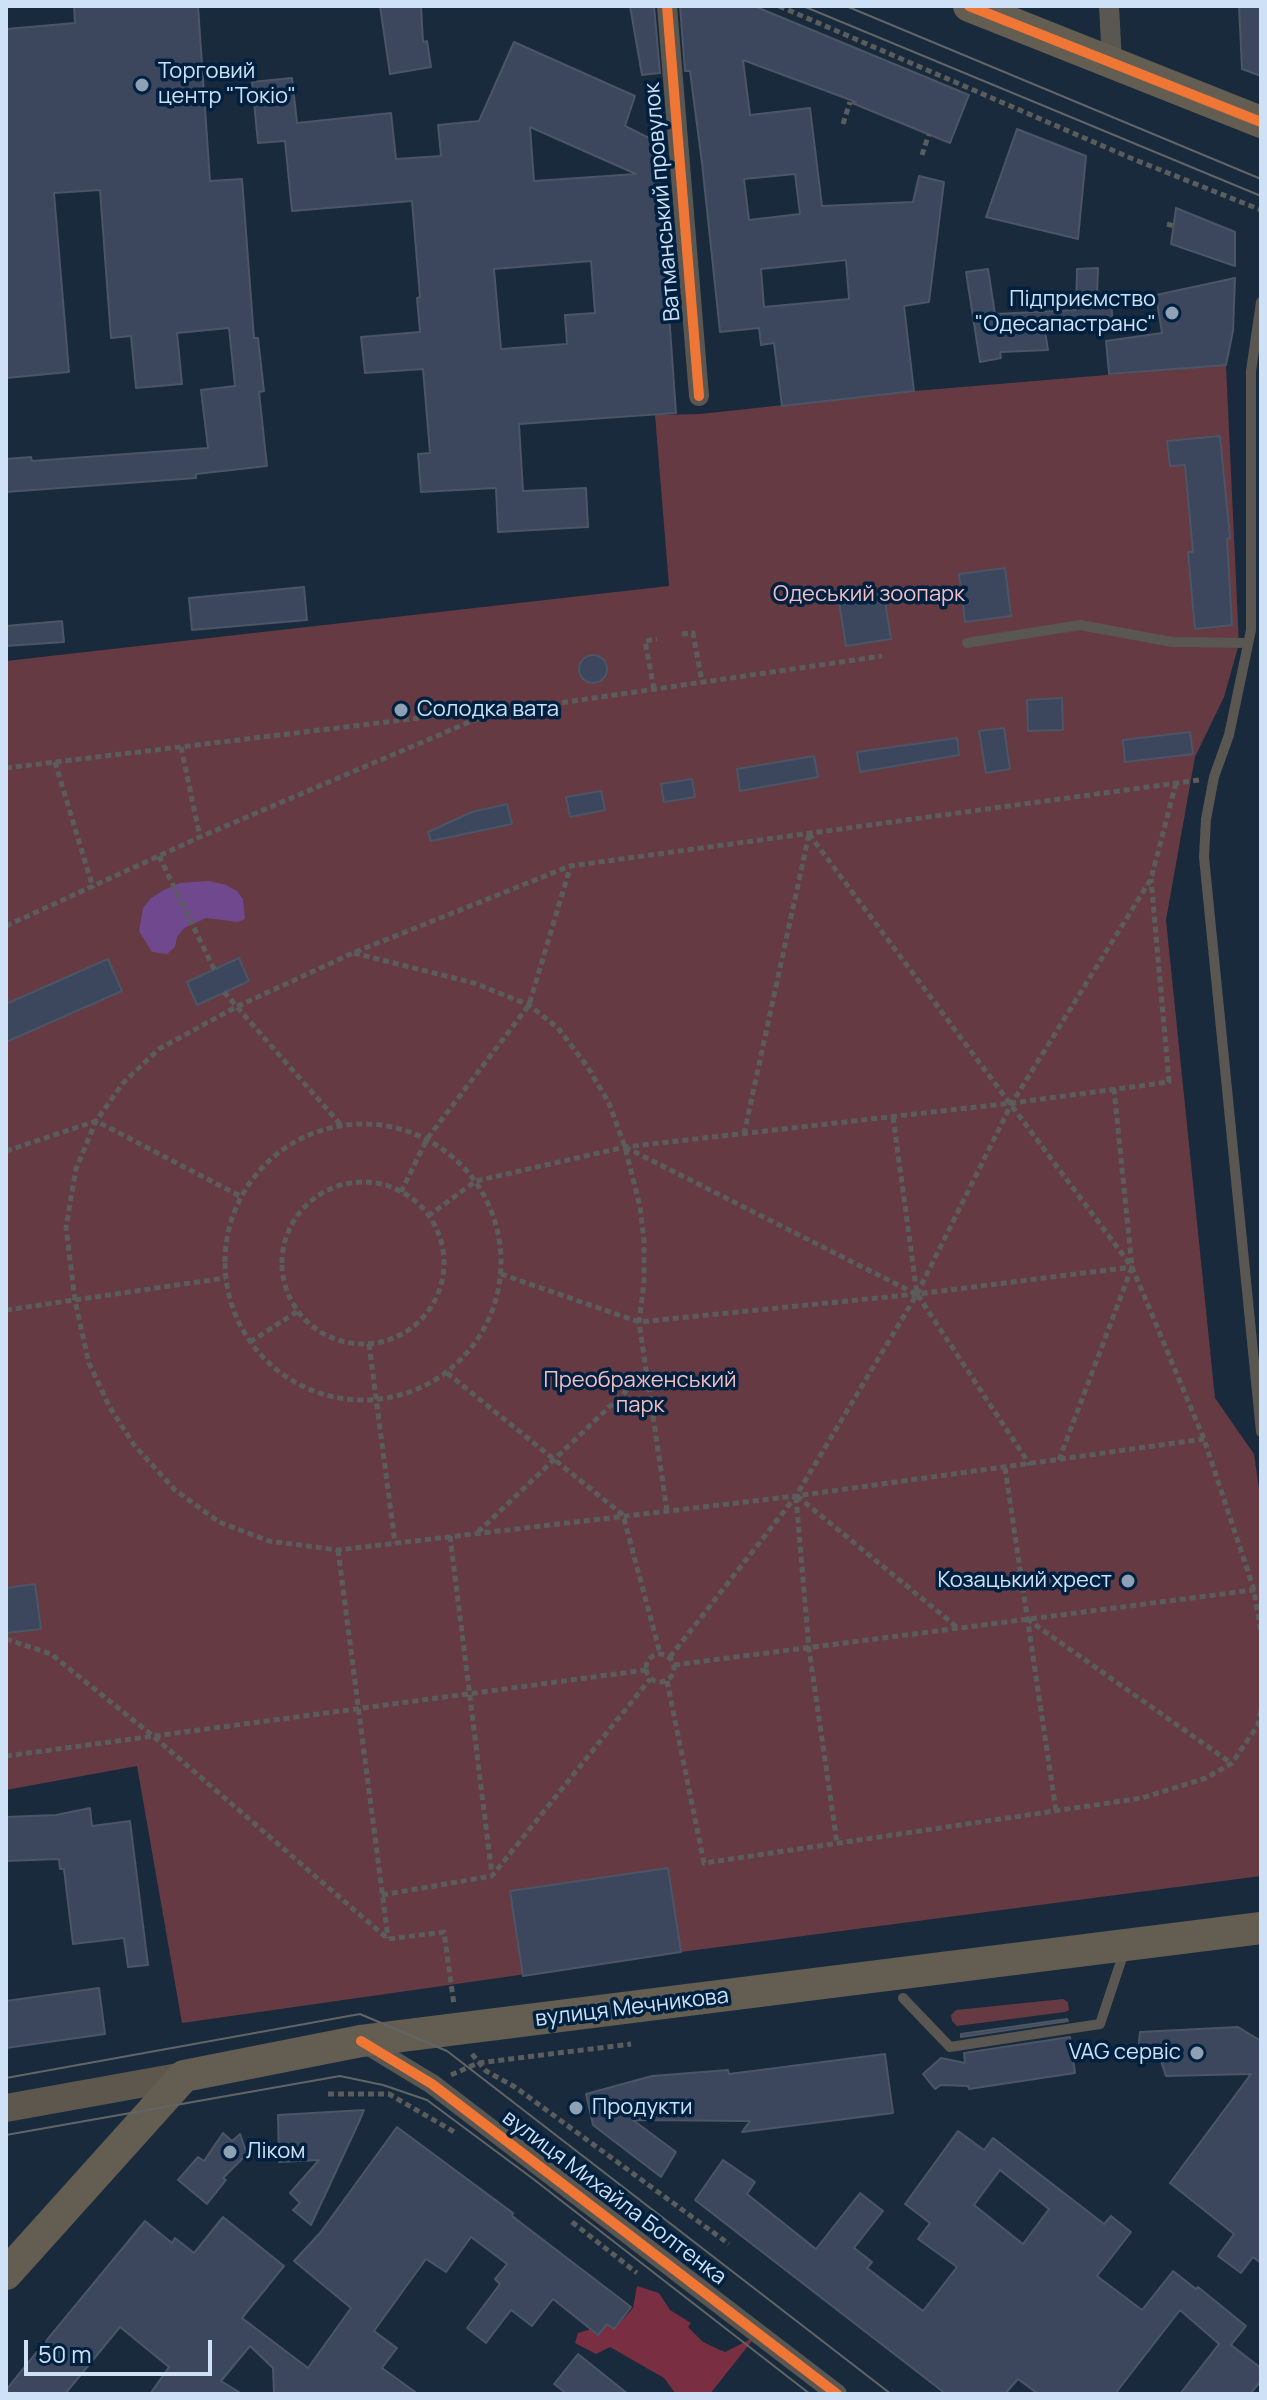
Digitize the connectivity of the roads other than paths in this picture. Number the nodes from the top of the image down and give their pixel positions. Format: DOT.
graph roads {
  1 [pos="667,6"];
  2 [pos="969,6"];
  3 [pos="1109,6"];
  4 [pos="1112,62"];
  5 [pos="1261,122"];
  6 [pos="1261,302"];
  7 [pos="699,396"];
  8 [pos="967,643"];
  9 [pos="1248,643"];
  10 [pos="1261,1432"];
  11 [pos="1261,1928"];
  12 [pos="1127,1944"];
  13 [pos="903,1998"];
  14 [pos="361,2041"];
  15 [pos="184,2076"];
  16 [pos="6,2108"];
  17 [pos="6,2274"];
  18 [pos="837,2394"];
  1 -- 7 [label="street, Ватманський провулок"];
  2 -- 4 [label="main road"];
  3 -- 4 [label="street"];
  4 -- 5 [label="main road"];
  6 -- 9 [label="lane"];
  8 -- 9 [label="lane"];
  9 -- 10 [label="lane"];
  11 -- 12 [label="main road, вулиця Мечникова"];
  12 -- 13 [label="lane"];
  12 -- 14 [label="main road, вулиця Мечникова"];
  14 -- 15 [label="main road, вулиця Мечникова"];
  14 -- 18 [label="street, вулиця Михайла Болтенка"];
  15 -- 16 [label="main road, вулиця Мечникова"];
  15 -- 17 [label="main road"];
}
